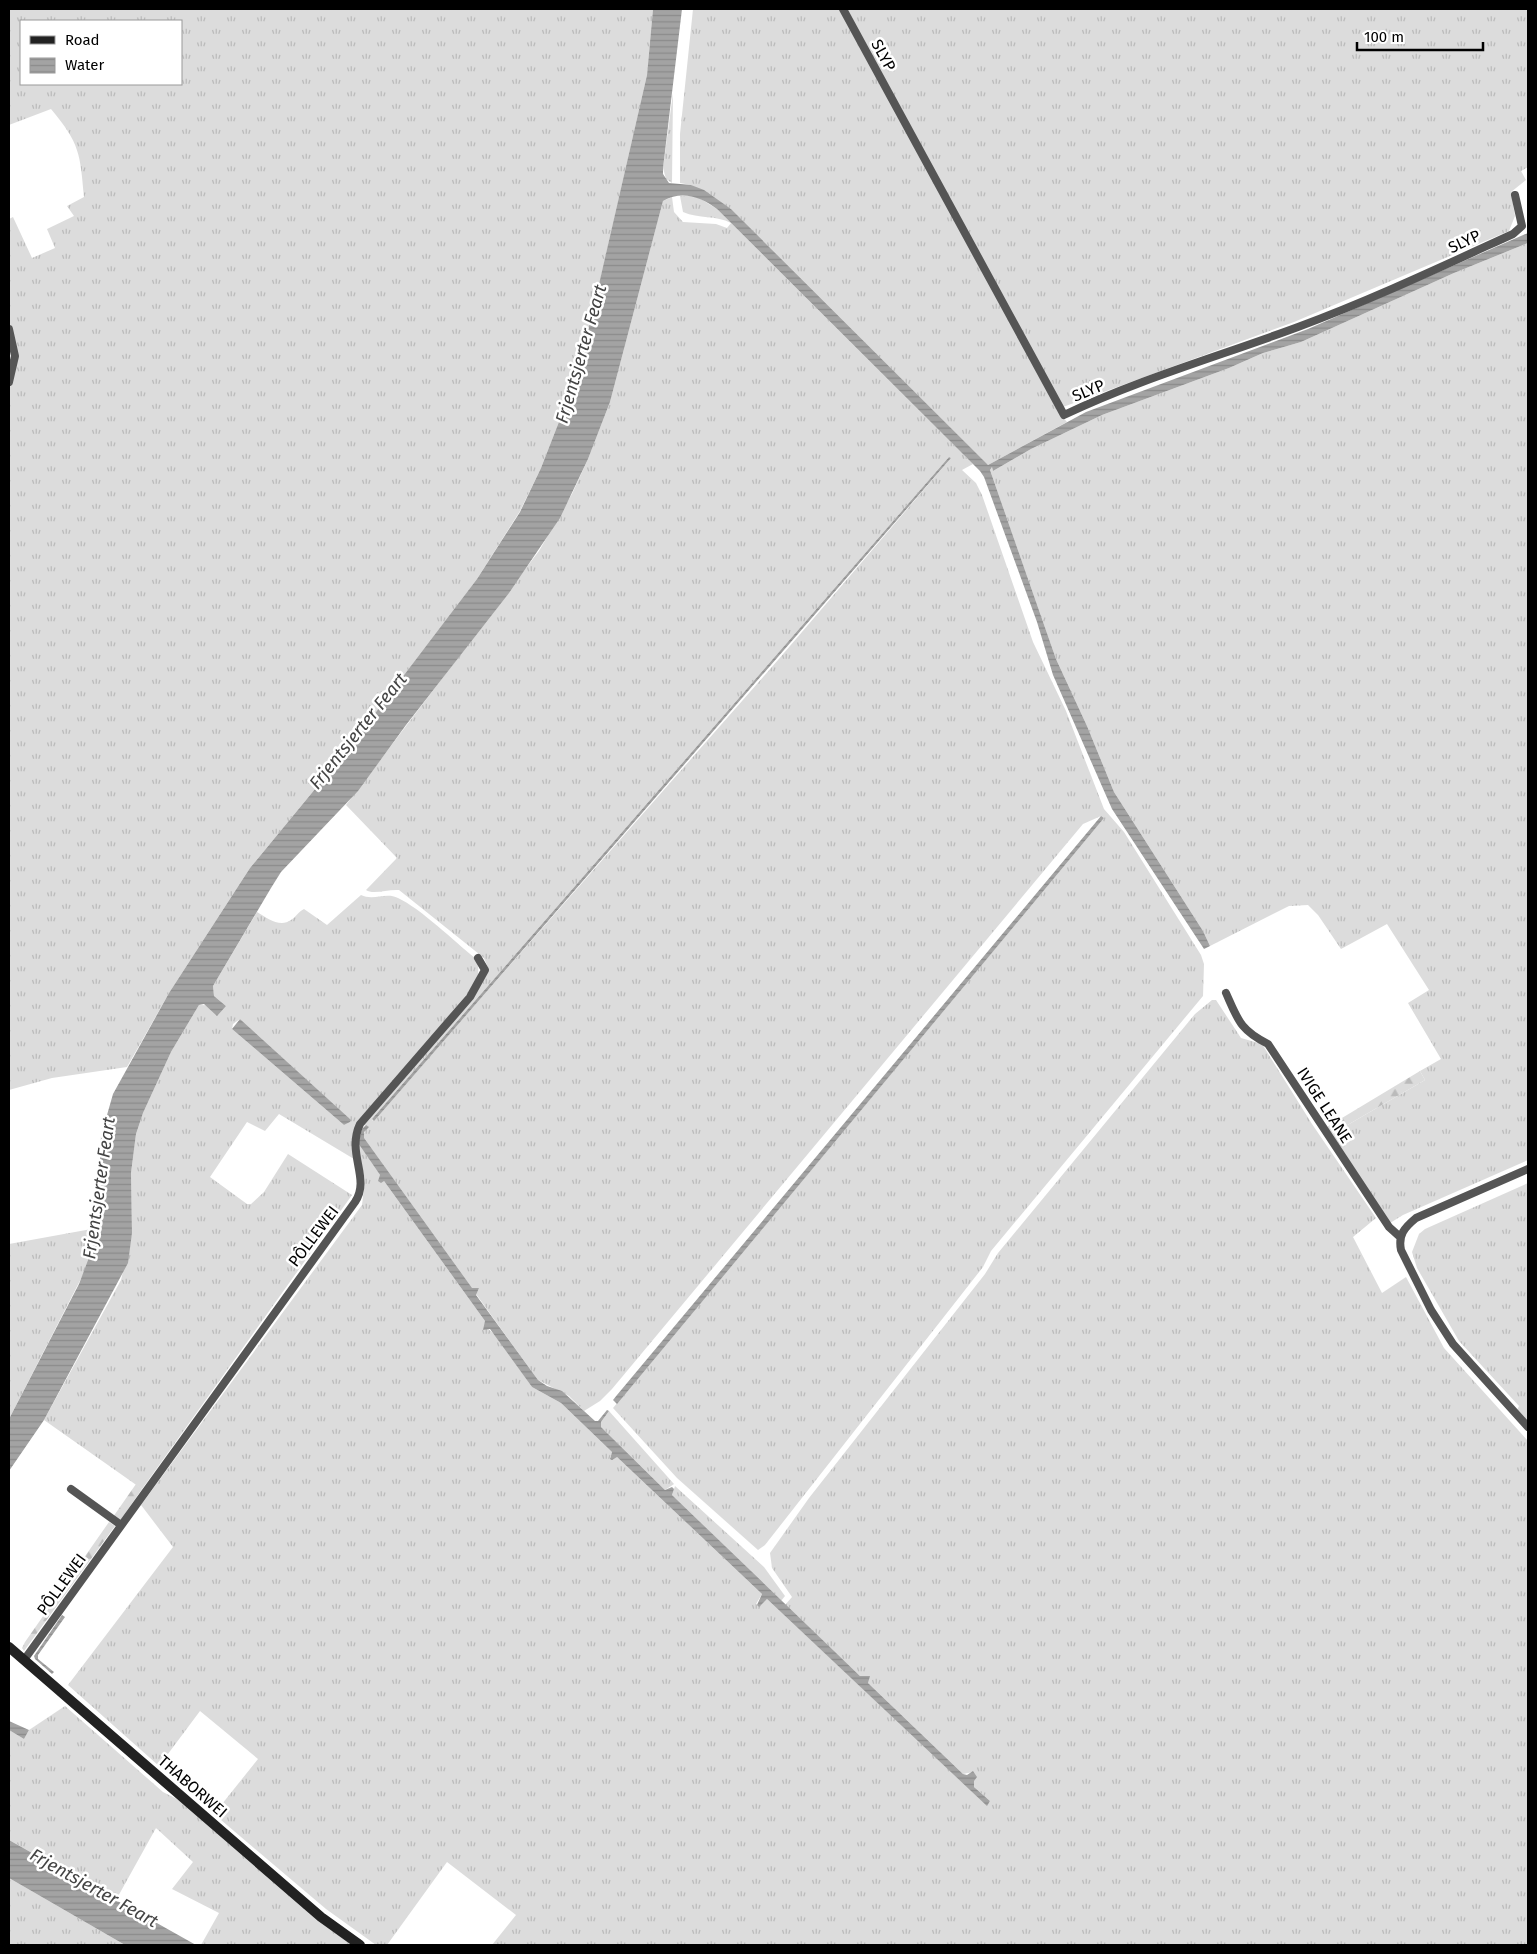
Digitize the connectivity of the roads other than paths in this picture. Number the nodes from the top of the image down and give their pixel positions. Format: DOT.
graph roads {
  1 [pos="843,9"];
  2 [pos="1515,195"];
  3 [pos="9,329"];
  4 [pos="9,382"];
  5 [pos="478,958"];
  6 [pos="1226,992"];
  7 [pos="1528,1169"];
  8 [pos="1399,1236"];
  9 [pos="1528,1427"];
  10 [pos="71,1489"];
  11 [pos="121,1525"];
  12 [pos="9,1647"];
  13 [pos="24,1660"];
  14 [pos="360,1945"];
  1 -- 2 [label="street, SLYP"];
  3 -- 4 [label="street"];
  5 -- 11 [label="street, PÔLLEWEI"];
  6 -- 8 [label="street, IVIGE LEANE"];
  7 -- 8 [label="street"];
  8 -- 9 [label="street, IVIGE LEANE"];
  10 -- 11 [label="street"];
  11 -- 13 [label="street, PÔLLEWEI"];
  12 -- 13 [label="street, THABORWEI"];
  13 -- 14 [label="street, THABORWEI"];
}
